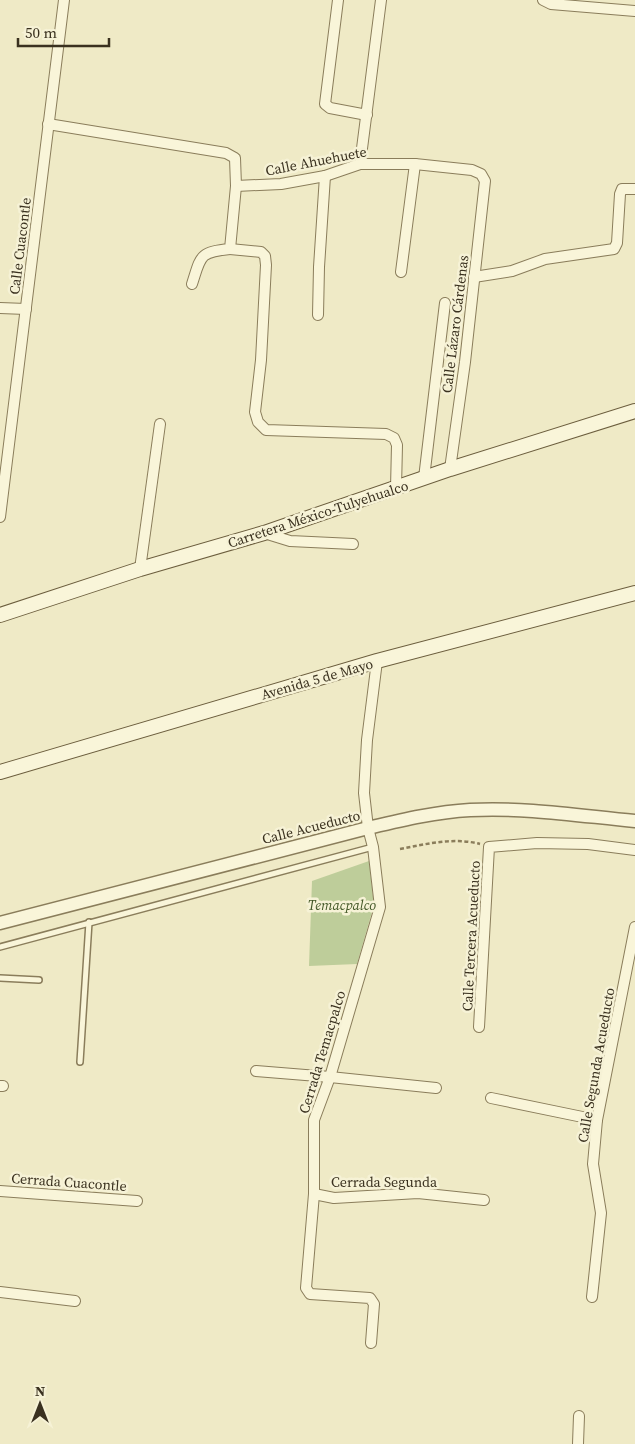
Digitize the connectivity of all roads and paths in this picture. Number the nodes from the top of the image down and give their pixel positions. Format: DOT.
graph roads {
  1 [pos="64,0"];
  2 [pos="338,0"];
  3 [pos="381,0"];
  4 [pos="543,0"];
  5 [pos="635,11"];
  6 [pos="367,115"];
  7 [pos="48,124"];
  8 [pos="360,164"];
  9 [pos="415,164"];
  10 [pos="325,176"];
  11 [pos="485,182"];
  12 [pos="236,186"];
  13 [pos="635,189"];
  14 [pos="230,248"];
  15 [pos="401,272"];
  16 [pos="474,277"];
  17 [pos="192,284"];
  18 [pos="445,303"];
  19 [pos="0,308"];
  20 [pos="26,309"];
  21 [pos="318,315"];
  22 [pos="635,411"];
  23 [pos="160,424"];
  24 [pos="450,469"];
  25 [pos="424,478"];
  26 [pos="396,488"];
  27 [pos="2,496"];
  28 [pos="0,517"];
  29 [pos="264,532"];
  30 [pos="353,544"];
  31 [pos="140,569"];
  32 [pos="635,593"];
  33 [pos="0,615"];
  34 [pos="377,661"];
  35 [pos="0,772"];
  36 [pos="635,821"];
  37 [pos="368,828"];
  38 [pos="489,847"];
  39 [pos="373,848"];
  40 [pos="400,850"];
  41 [pos="635,850"];
  42 [pos="89,922"];
  43 [pos="0,923"];
  44 [pos="635,927"];
  45 [pos="0,947"];
  46 [pos="632,955"];
  47 [pos="0,978"];
  48 [pos="39,980"];
  49 [pos="479,1027"];
  50 [pos="80,1062"];
  51 [pos="256,1072"];
  52 [pos="330,1076"];
  53 [pos="436,1088"];
  54 [pos="491,1098"];
  55 [pos="597,1120"];
  56 [pos="0,1191"];
  57 [pos="314,1194"];
  58 [pos="484,1200"];
  59 [pos="137,1201"];
  60 [pos="0,1292"];
  61 [pos="592,1296"];
  62 [pos="75,1301"];
  63 [pos="371,1343"];
  64 [pos="579,1416"];
  65 [pos="578,1444"];
  1 -- 7 [label="street, Calle Cuacontle"];
  2 -- 6 [label="street"];
  3 -- 6 [label="street"];
  4 -- 5 [label="street"];
  6 -- 8 [label="street"];
  7 -- 12 [label="street"];
  7 -- 20 [label="street, Calle Cuacontle"];
  8 -- 9 [label="street, Calle Ahuehuete"];
  8 -- 10 [label="street, Calle Ahuehuete"];
  9 -- 11 [label="street, Calle Ahuehuete"];
  9 -- 15 [label="street"];
  10 -- 12 [label="street, Calle Ahuehuete"];
  10 -- 21 [label="street"];
  11 -- 16 [label="street, Calle Lázaro Cárdenas"];
  12 -- 14 [label="street"];
  13 -- 16 [label="street"];
  14 -- 17 [label="street"];
  14 -- 26 [label="street"];
  16 -- 24 [label="street, Calle Lázaro Cárdenas"];
  18 -- 25 [label="street"];
  19 -- 20 [label="street"];
  20 -- 27 [label="street, Calle Cuacontle"];
  22 -- 24 [label="main road, Carretera México-Tulyehualco"];
  23 -- 31 [label="street"];
  24 -- 25 [label="main road, Carretera México-Tulyehualco"];
  25 -- 26 [label="main road, Carretera México-Tulyehualco"];
  26 -- 29 [label="main road, Carretera México-Tulyehualco"];
  27 -- 28 [label="street, Calle Cuacontle"];
  29 -- 30 [label="street"];
  29 -- 31 [label="main road, Carretera México-Tulyehualco"];
  31 -- 33 [label="main road, Carretera México-Tulyehualco"];
  32 -- 34 [label="main road, Avenida 5 de Mayo"];
  34 -- 35 [label="main road, Avenida 5 de Mayo"];
  34 -- 37 [label="street, Cerrada Temacpalco"];
  36 -- 37 [label="street, Calle Acueducto"];
  37 -- 39 [label="street, Cerrada Temacpalco"];
  37 -- 43 [label="street, Calle Acueducto"];
  38 -- 40 [label="path"];
  38 -- 41 [label="street"];
  38 -- 49 [label="street, Calle Tercera Acueducto"];
  39 -- 42 [label="lane"];
  39 -- 52 [label="street, Cerrada Temacpalco"];
  42 -- 45 [label="lane"];
  42 -- 50 [label="lane"];
  44 -- 46 [label="street, Calle Segunda Acueducto"];
  46 -- 55 [label="street, Calle Segunda Acueducto"];
  47 -- 48 [label="lane"];
  51 -- 52 [label="street"];
  52 -- 53 [label="street"];
  52 -- 57 [label="street, Cerrada Temacpalco"];
  54 -- 55 [label="street"];
  55 -- 61 [label="street, Calle Segunda Acueducto"];
  56 -- 59 [label="street, Cerrada Cuacontle"];
  57 -- 58 [label="street, Cerrada Segunda"];
  57 -- 63 [label="street, Cerrada Temacpalco"];
  60 -- 62 [label="street"];
  64 -- 65 [label="street"];
}
